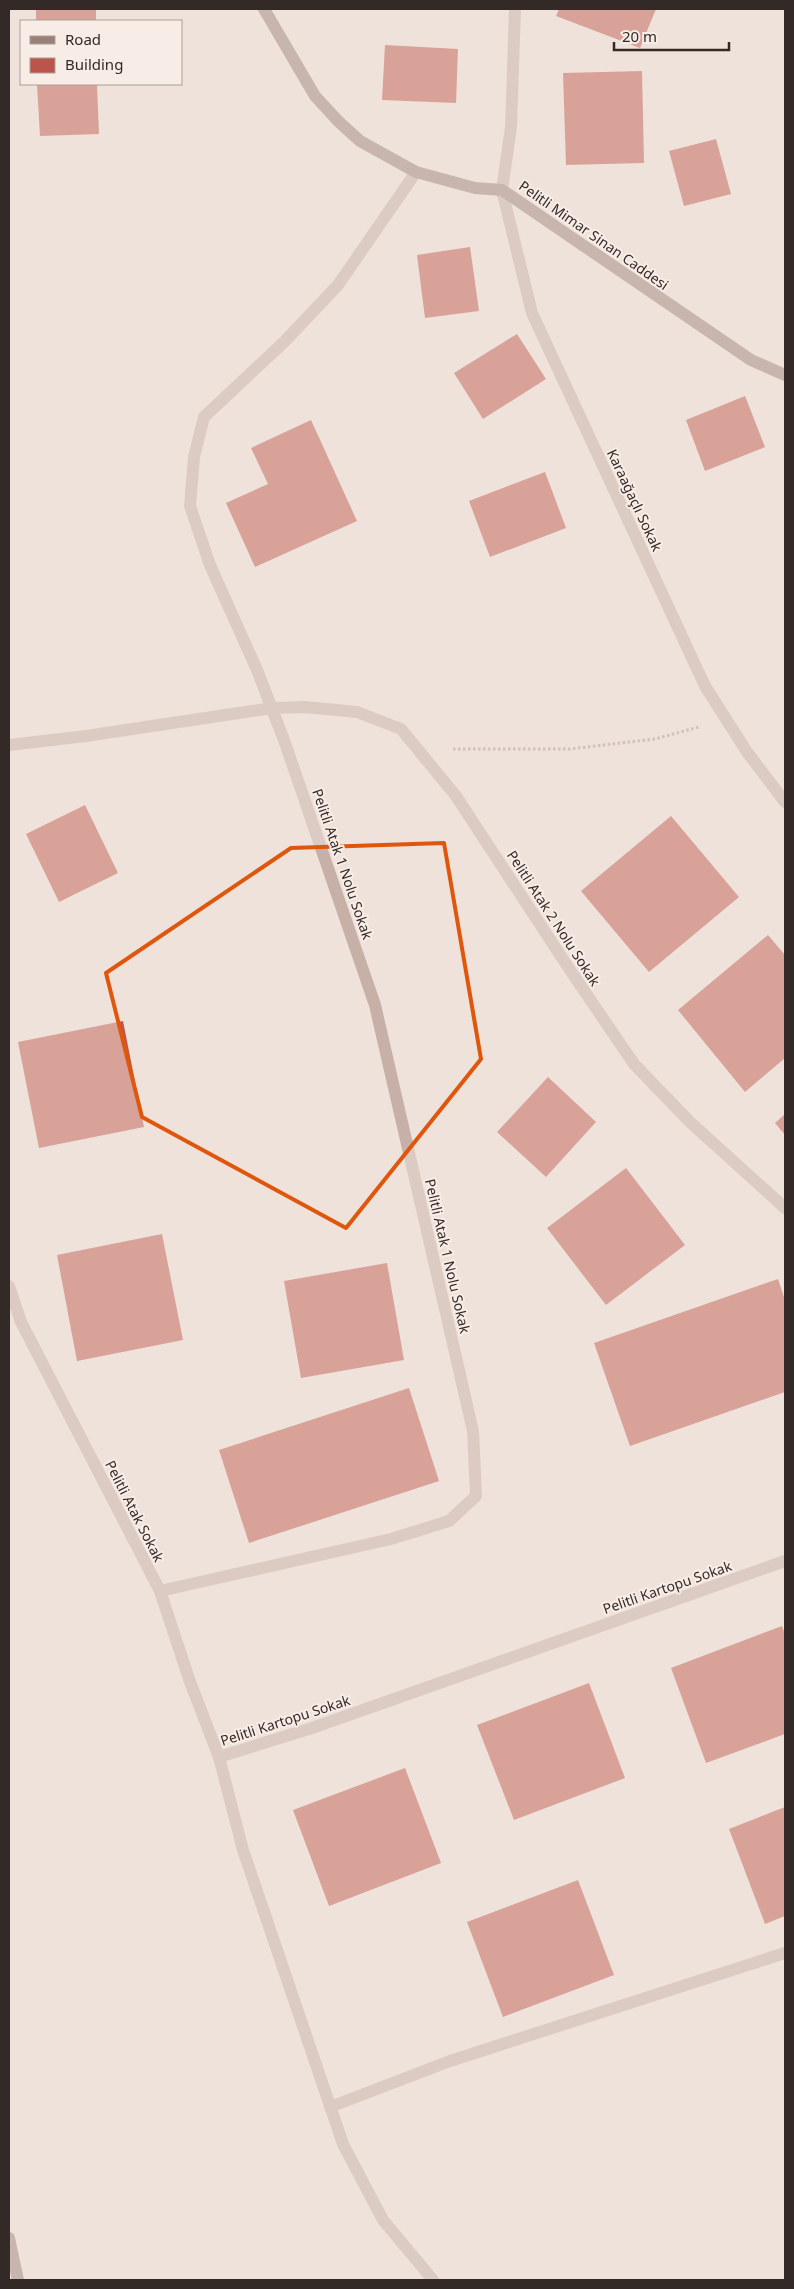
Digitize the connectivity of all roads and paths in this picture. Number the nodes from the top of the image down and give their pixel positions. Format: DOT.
graph roads {
  1 [pos="264,9"];
  2 [pos="515,9"];
  3 [pos="416,172"];
  4 [pos="502,190"];
  5 [pos="785,375"];
  6 [pos="272,708"];
  7 [pos="727,720"];
  8 [pos="9,745"];
  9 [pos="418,748"];
  10 [pos="785,802"];
  11 [pos="785,1208"];
  12 [pos="9,1286"];
  13 [pos="785,1562"];
  14 [pos="160,1592"];
  15 [pos="219,1757"];
  16 [pos="785,1953"];
  17 [pos="330,2106"];
  18 [pos="9,2238"];
  19 [pos="18,2280"];
  20 [pos="433,2280"];
  1 -- 3 [label="street, Pelitli Mimar Sinan Caddesi"];
  2 -- 4 [label="street"];
  3 -- 4 [label="street, Pelitli Mimar Sinan Caddesi"];
  3 -- 6 [label="street, Pelitli Atak 1 Nolu Sokak"];
  4 -- 5 [label="street, Pelitli Mimar Sinan Caddesi"];
  4 -- 7 [label="street, Karaağaçlı Sokak"];
  6 -- 8 [label="street"];
  6 -- 9 [label="street, Pelitli Atak 2 Nolu Sokak"];
  6 -- 14 [label="street, Pelitli Atak 1 Nolu Sokak"];
  7 -- 9 [label="path"];
  7 -- 10 [label="street, Karaağaçlı Sokak"];
  9 -- 11 [label="street, Pelitli Atak 2 Nolu Sokak"];
  12 -- 14 [label="street, Pelitli Atak Sokak"];
  13 -- 15 [label="street, Pelitli Kartopu Sokak"];
  14 -- 15 [label="street, Pelitli Atak Sokak"];
  15 -- 17 [label="street, Pelitli Kartopu Sokak"];
  16 -- 17 [label="street"];
  17 -- 20 [label="street, Pelitli Kartopu Sokak"];
  18 -- 19 [label="street"];
}
